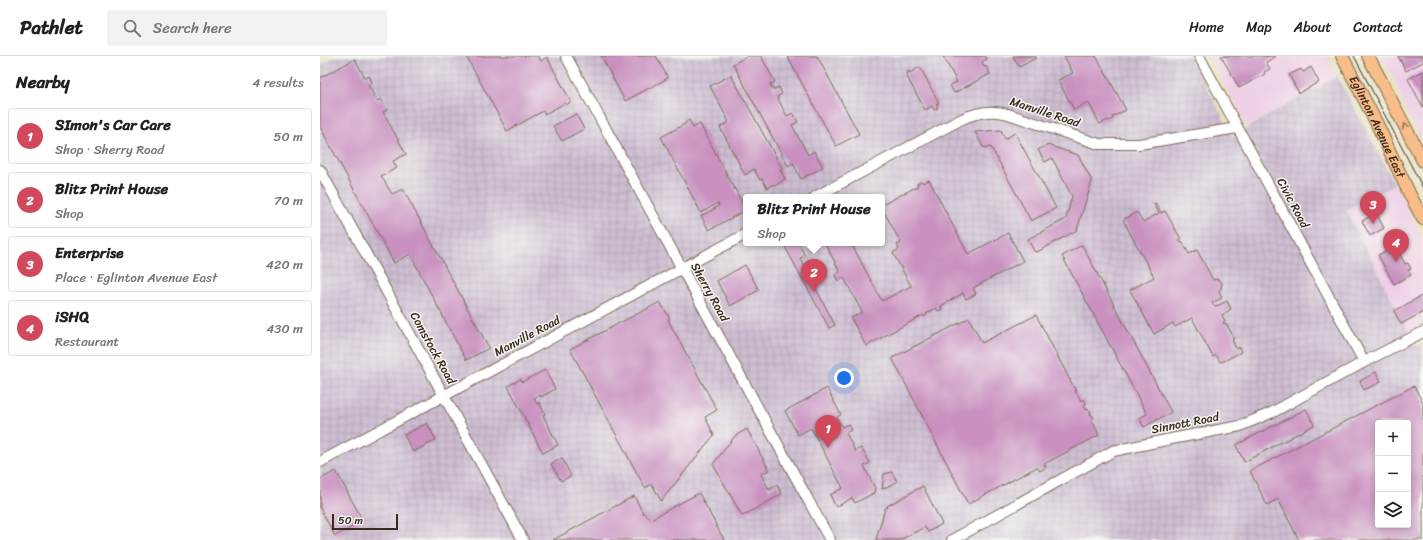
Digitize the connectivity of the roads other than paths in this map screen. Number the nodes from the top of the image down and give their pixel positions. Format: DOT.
graph roads {
  1 [pos="566,56"];
  2 [pos="1199,56"];
  3 [pos="1342,56"];
  4 [pos="1368,56"];
  5 [pos="1238,128"];
  6 [pos="1423,161"];
  7 [pos="320,170"];
  8 [pos="820,194"];
  9 [pos="1423,219"];
  10 [pos="743,236"];
  11 [pos="682,268"];
  12 [pos="1423,332"];
  13 [pos="1364,362"];
  14 [pos="444,396"];
  15 [pos="320,462"];
  16 [pos="523,540"];
  17 [pos="830,540"];
  18 [pos="952,540"];
  1 -- 11 [label="street, Sherry Road"];
  2 -- 5 [label="street, Civic Road"];
  3 -- 9 [label="main road, Eglinton Avenue East"];
  6 -- 4 [label="main road, Eglinton Avenue East, one-way"];
  5 -- 8 [label="street, Manville Road"];
  5 -- 13 [label="street, Civic Road"];
  7 -- 14 [label="street, Comstock Road"];
  10 -- 11 [label="street, Manville Road"];
  11 -- 14 [label="street, Manville Road"];
  11 -- 17 [label="street, Sherry Road"];
  12 -- 13 [label="street, Sinnott Road"];
  13 -- 18 [label="street, Sinnott Road"];
  14 -- 15 [label="street, Manville Road"];
  14 -- 16 [label="street, Comstock Road"];
}
